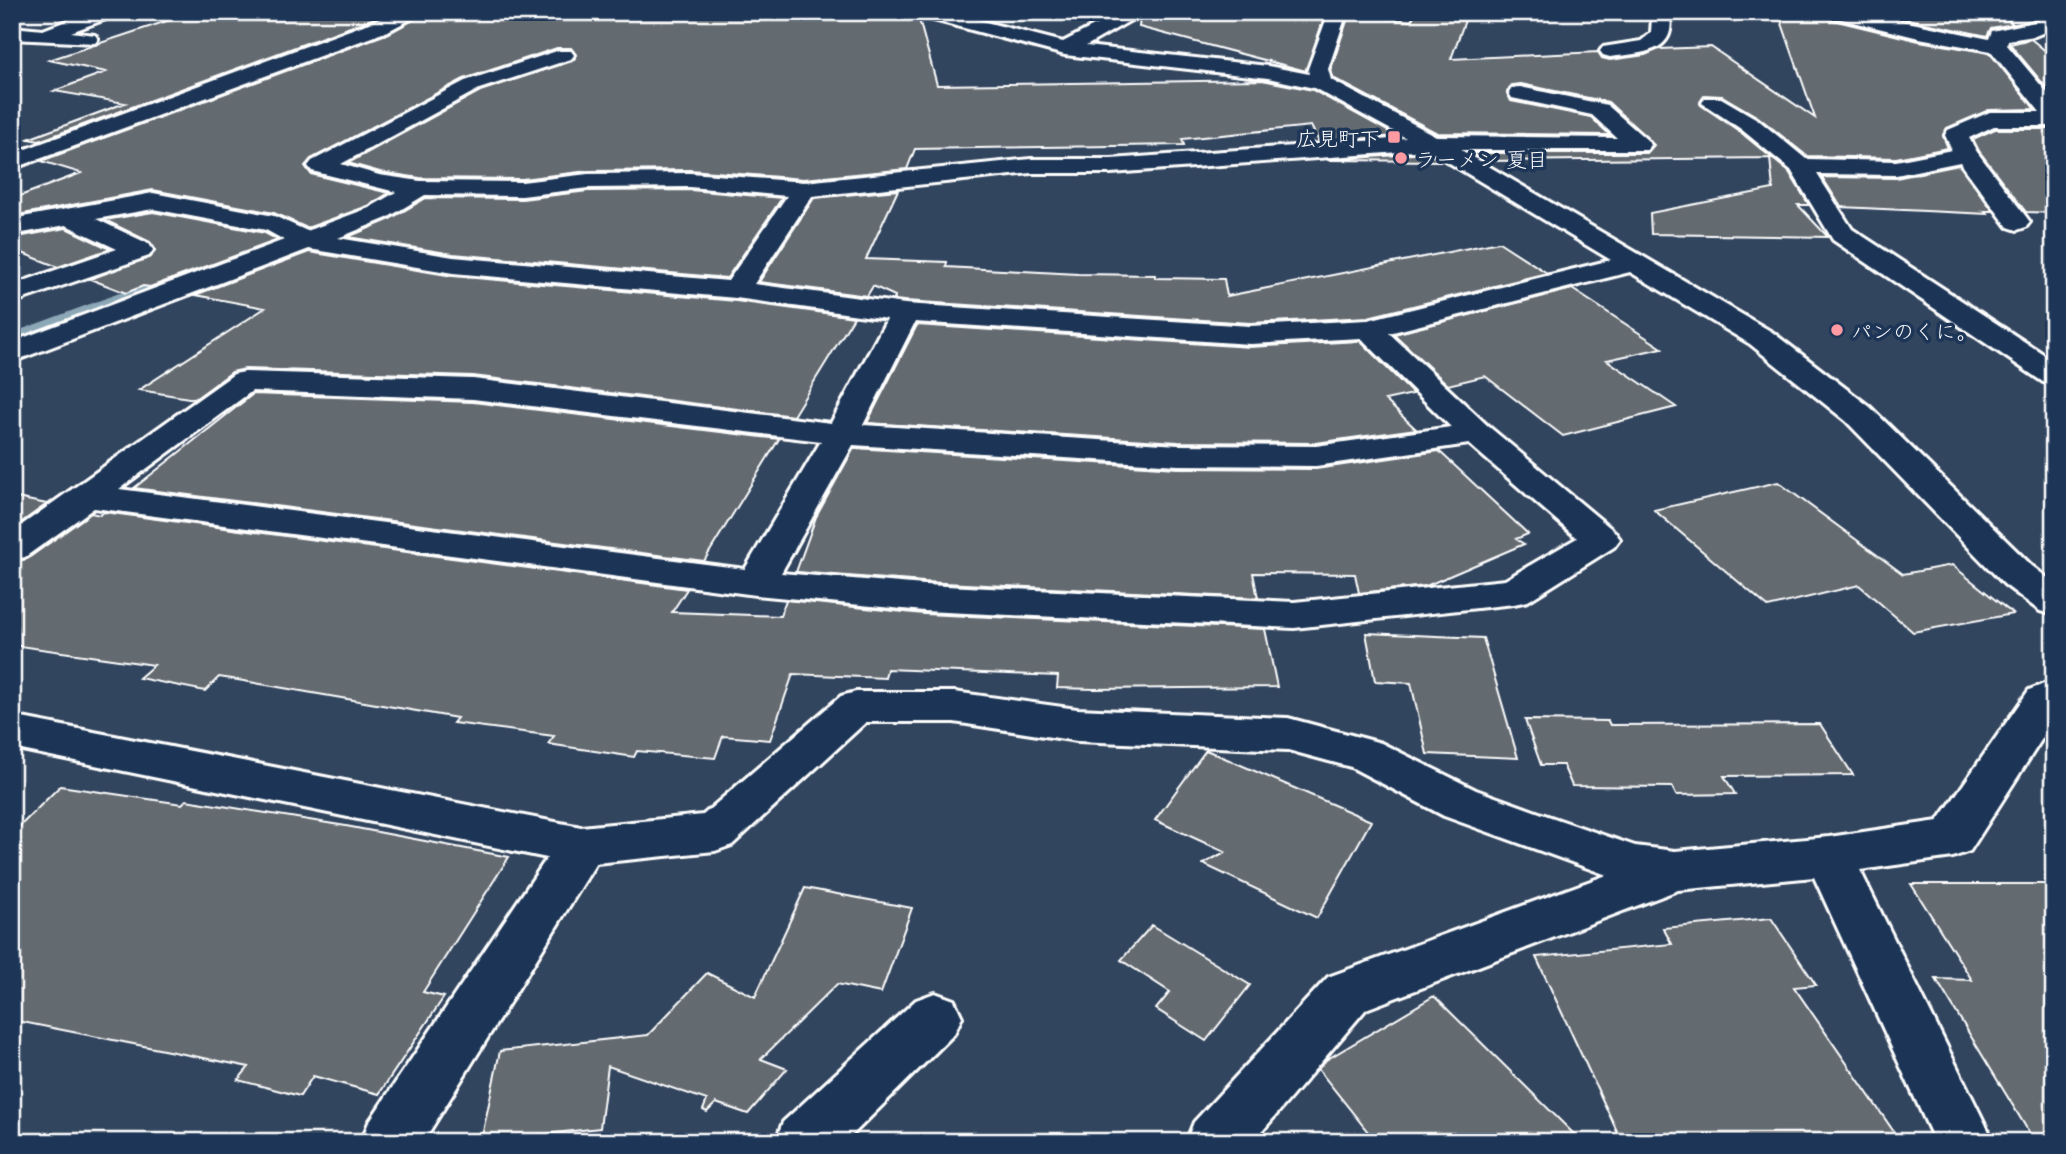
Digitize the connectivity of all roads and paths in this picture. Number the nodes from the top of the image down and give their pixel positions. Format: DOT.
graph roads {
  1 [pos="107,12"];
  2 [pos="415,12"];
  3 [pos="514,12"];
  4 [pos="527,12"];
  5 [pos="925,12"];
  6 [pos="1136,12"];
  7 [pos="1338,12"];
  8 [pos="1657,12"];
  9 [pos="1835,12"];
  10 [pos="2049,12"];
  11 [pos="2044,32"];
  12 [pos="12,33"];
  13 [pos="44,35"];
  14 [pos="88,39"];
  15 [pos="1997,46"];
  16 [pos="1065,49"];
  17 [pos="1610,51"];
  18 [pos="564,55"];
  19 [pos="1321,83"];
  20 [pos="1520,93"];
  21 [pos="1713,103"];
  22 [pos="2054,117"];
  23 [pos="1432,144"];
  24 [pos="1966,154"];
  25 [pos="12,162"];
  26 [pos="1800,166"];
  27 [pos="421,188"];
  28 [pos="804,189"];
  29 [pos="68,216"];
  30 [pos="2017,222"];
  31 [pos="12,227"];
  32 [pos="294,234"];
  33 [pos="1634,263"];
  34 [pos="736,290"];
  35 [pos="12,295"];
  36 [pos="905,313"];
  37 [pos="1368,329"];
  38 [pos="12,353"];
  39 [pos="2054,375"];
  40 [pos="1476,433"];
  41 [pos="842,434"];
  42 [pos="87,496"];
  43 [pos="12,549"];
  44 [pos="756,583"];
  45 [pos="2054,602"];
  46 [pos="2054,695"];
  47 [pos="12,732"];
  48 [pos="581,846"];
  49 [pos="1829,856"];
  50 [pos="1675,871"];
  51 [pos="935,1017"];
  52 [pos="390,1142"];
  53 [pos="804,1142"];
  54 [pos="1215,1142"];
  55 [pos="1965,1142"];
  1 -- 13 [label="street"];
  2 -- 25 [label="street"];
  3 -- 4 [label="street"];
  5 -- 16 [label="street"];
  6 -- 16 [label="street"];
  7 -- 19 [label="street"];
  8 -- 17 [label="street"];
  9 -- 15 [label="street"];
  10 -- 11 [label="street"];
  11 -- 15 [label="street"];
  12 -- 13 [label="street"];
  13 -- 14 [label="street"];
  15 -- 22 [label="street"];
  16 -- 19 [label="street"];
  18 -- 27 [label="street"];
  19 -- 23 [label="street"];
  20 -- 23 [label="street"];
  21 -- 26 [label="street"];
  22 -- 24 [label="street"];
  23 -- 28 [label="street"];
  23 -- 33 [label="street"];
  24 -- 26 [label="street"];
  24 -- 30 [label="street"];
  26 -- 39 [label="street"];
  27 -- 28 [label="street"];
  27 -- 32 [label="street"];
  28 -- 34 [label="street"];
  29 -- 31 [label="street"];
  29 -- 32 [label="street"];
  29 -- 35 [label="street"];
  32 -- 34 [label="street"];
  32 -- 38 [label="street"];
  33 -- 37 [label="street"];
  33 -- 45 [label="street"];
  34 -- 36 [label="street"];
  36 -- 37 [label="street"];
  36 -- 41 [label="street"];
  37 -- 40 [label="street"];
  40 -- 41 [label="street"];
  40 -- 44 [label="street"];
  41 -- 42 [label="street"];
  41 -- 44 [label="street"];
  42 -- 43 [label="street"];
  42 -- 44 [label="street"];
  46 -- 49 [label="street"];
  47 -- 48 [label="street"];
  48 -- 50 [label="street"];
  48 -- 52 [label="street"];
  49 -- 50 [label="street"];
  49 -- 55 [label="street"];
  50 -- 54 [label="street"];
  51 -- 53 [label="street"];
}
